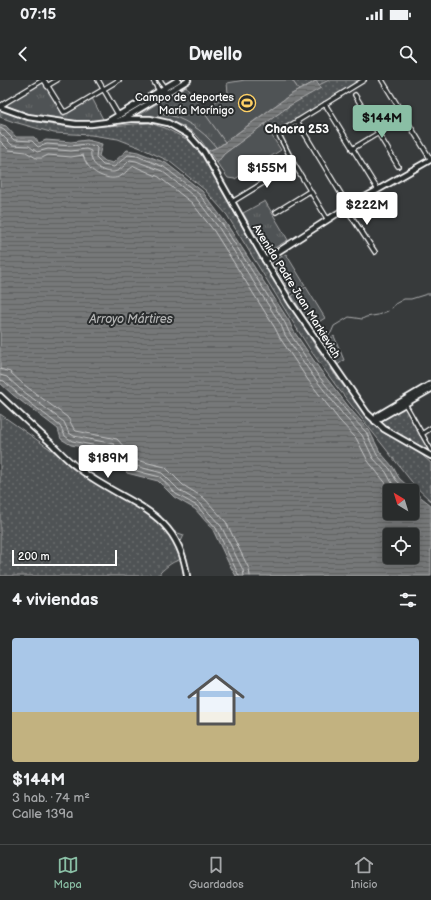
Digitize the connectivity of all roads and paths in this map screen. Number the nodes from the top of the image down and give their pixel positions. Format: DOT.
graph roads {
  1 [pos="43,80"];
  2 [pos="57,80"];
  3 [pos="98,80"];
  4 [pos="120,80"];
  5 [pos="153,80"];
  6 [pos="160,80"];
  7 [pos="178,80"];
  8 [pos="188,80"];
  9 [pos="364,80"];
  10 [pos="382,80"];
  11 [pos="47,86"];
  12 [pos="165,88"];
  13 [pos="103,90"];
  14 [pos="160,91"];
  15 [pos="165,94"];
  16 [pos="355,95"];
  17 [pos="325,104"];
  18 [pos="0,106"];
  19 [pos="118,115"];
  20 [pos="404,117"];
  21 [pos="124,118"];
  22 [pos="297,121"];
  23 [pos="106,122"];
  24 [pos="118,122"];
  25 [pos="378,133"];
  26 [pos="352,149"];
  27 [pos="431,160"];
  28 [pos="294,164"];
  29 [pos="398,166"];
  30 [pos="378,190"];
  31 [pos="310,191"];
  32 [pos="232,202"];
  33 [pos="347,208"];
  34 [pos="276,212"];
  35 [pos="328,220"];
  36 [pos="375,252"];
  37 [pos="265,260"];
  38 [pos="431,384"];
  39 [pos="431,389"];
  40 [pos="0,396"];
  41 [pos="404,403"];
  42 [pos="375,421"];
  43 [pos="431,428"];
  44 [pos="422,434"];
  45 [pos="431,450"];
  46 [pos="431,456"];
  47 [pos="187,576"];
  1 -- 11 [label="street"];
  1 -- 18 [label="street"];
  2 -- 11 [label="street"];
  3 -- 13 [label="street"];
  4 -- 13 [label="street"];
  5 -- 14 [label="street"];
  6 -- 12 [label="street"];
  7 -- 12 [label="main road"];
  8 -- 15 [label="main road"];
  9 -- 17 [label="street"];
  10 -- 20 [label="street"];
  11 -- 13 [label="street"];
  12 -- 14 [label="main road"];
  12 -- 15 [label="street"];
  13 -- 19 [label="street"];
  14 -- 15 [label="street"];
  14 -- 19 [label="main road"];
  15 -- 21 [label="main road"];
  16 -- 25 [label="street"];
  17 -- 22 [label="street"];
  17 -- 26 [label="street"];
  18 -- 23 [label="main road, Avenida Padre Juan Markievich"];
  19 -- 21 [label="street"];
  19 -- 23 [label="main road"];
  20 -- 25 [label="street"];
  20 -- 27 [label="street"];
  21 -- 24 [label="main road"];
  22 -- 28 [label="street"];
  22 -- 33 [label="street"];
  23 -- 24 [label="main road, Avenida Padre Juan Markievich"];
  24 -- 32 [label="main road, Avenida Padre Juan Markievich"];
  25 -- 26 [label="street"];
  25 -- 29 [label="street"];
  26 -- 30 [label="street"];
  27 -- 30 [label="main road"];
  28 -- 31 [label="street"];
  28 -- 32 [label="street"];
  30 -- 33 [label="main road"];
  31 -- 34 [label="street"];
  31 -- 35 [label="street"];
  32 -- 37 [label="main road, Avenida Padre Juan Markievich"];
  33 -- 35 [label="main road"];
  33 -- 36 [label="street"];
  35 -- 37 [label="main road"];
  37 -- 42 [label="main road, Avenida Padre Juan Markievich"];
  38 -- 41 [label="main road"];
  39 -- 41 [label="main road"];
  40 -- 47 [label="main road"];
  41 -- 42 [label="main road"];
  41 -- 44 [label="street"];
  42 -- 46 [label="main road, Avenida Padre Juan Markievich"];
  43 -- 44 [label="street"];
  44 -- 45 [label="street"];
}
